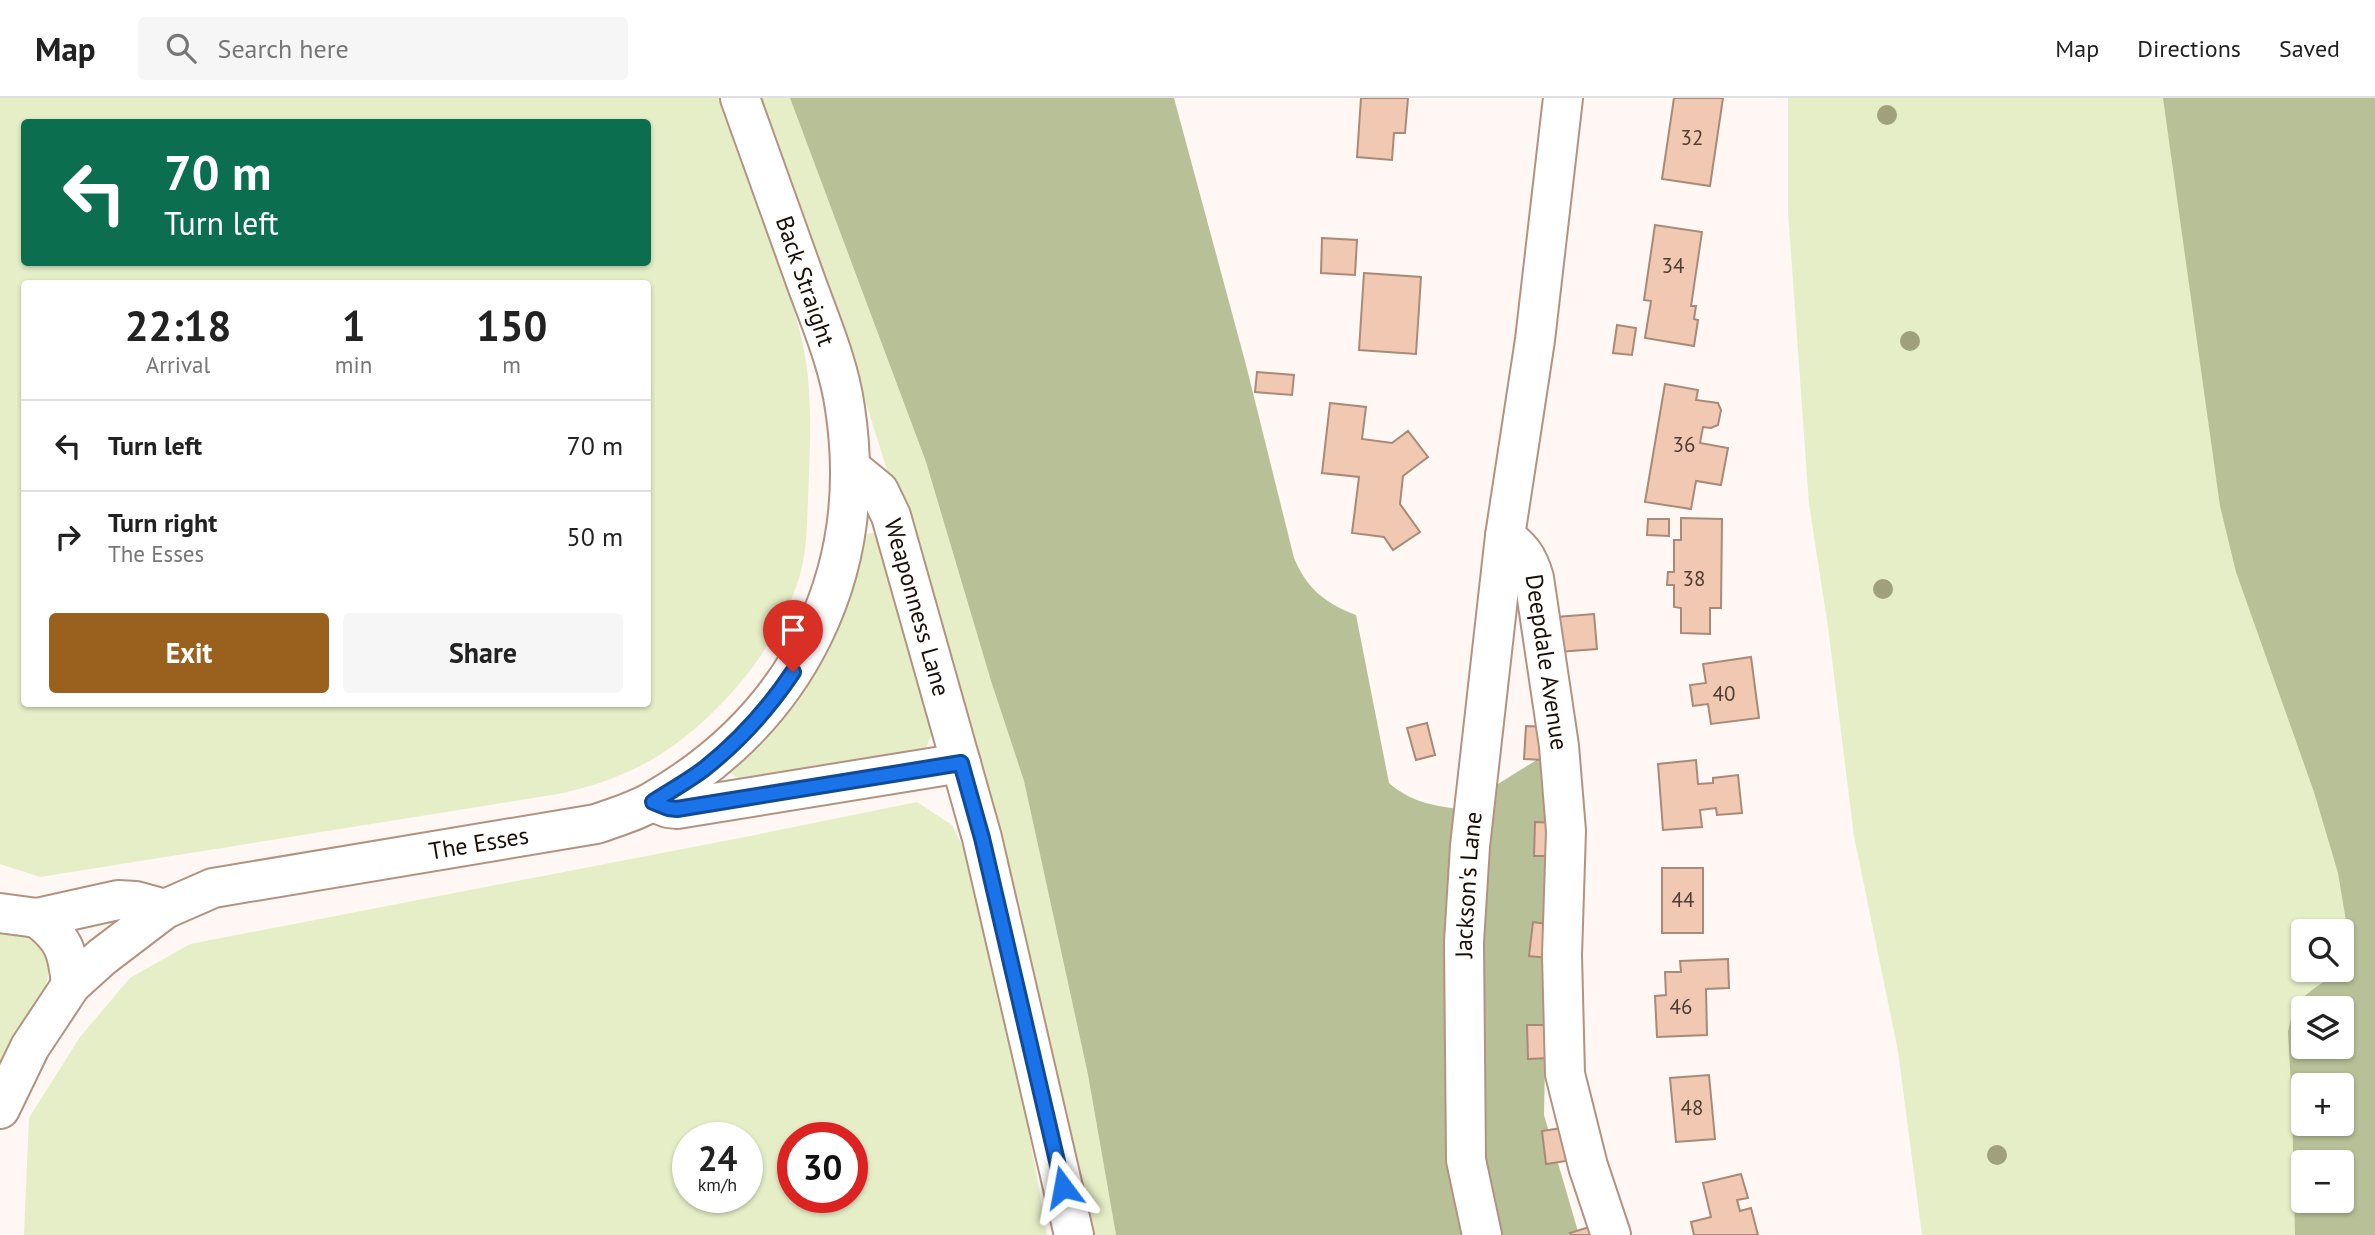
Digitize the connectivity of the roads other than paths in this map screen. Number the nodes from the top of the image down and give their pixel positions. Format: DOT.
graph roads {
  1 [pos="740,98"];
  2 [pos="1563,98"];
  3 [pos="850,468"];
  4 [pos="1505,536"];
  5 [pos="961,763"];
  6 [pos="653,802"];
  7 [pos="165,909"];
  8 [pos="0,913"];
  9 [pos="37,918"];
  10 [pos="71,985"];
  11 [pos="0,1109"];
  12 [pos="1074,1235"];
  13 [pos="1482,1235"];
  14 [pos="1611,1235"];
  1 -- 3 [label="street, Back Straight"];
  2 -- 4 [label="street"];
  3 -- 5 [label="street, Weaponness Lane"];
  3 -- 6 [label="street, The Esses"];
  4 -- 13 [label="street, Jackson's Lane"];
  4 -- 14 [label="street, Deepdale Avenue"];
  5 -- 6 [label="street"];
  5 -- 12 [label="street"];
  6 -- 7 [label="street, The Esses"];
  7 -- 9 [label="street"];
  7 -- 10 [label="street, The Esses"];
  8 -- 9 [label="street"];
  9 -- 10 [label="street"];
  10 -- 11 [label="street, The Esses"];
}
